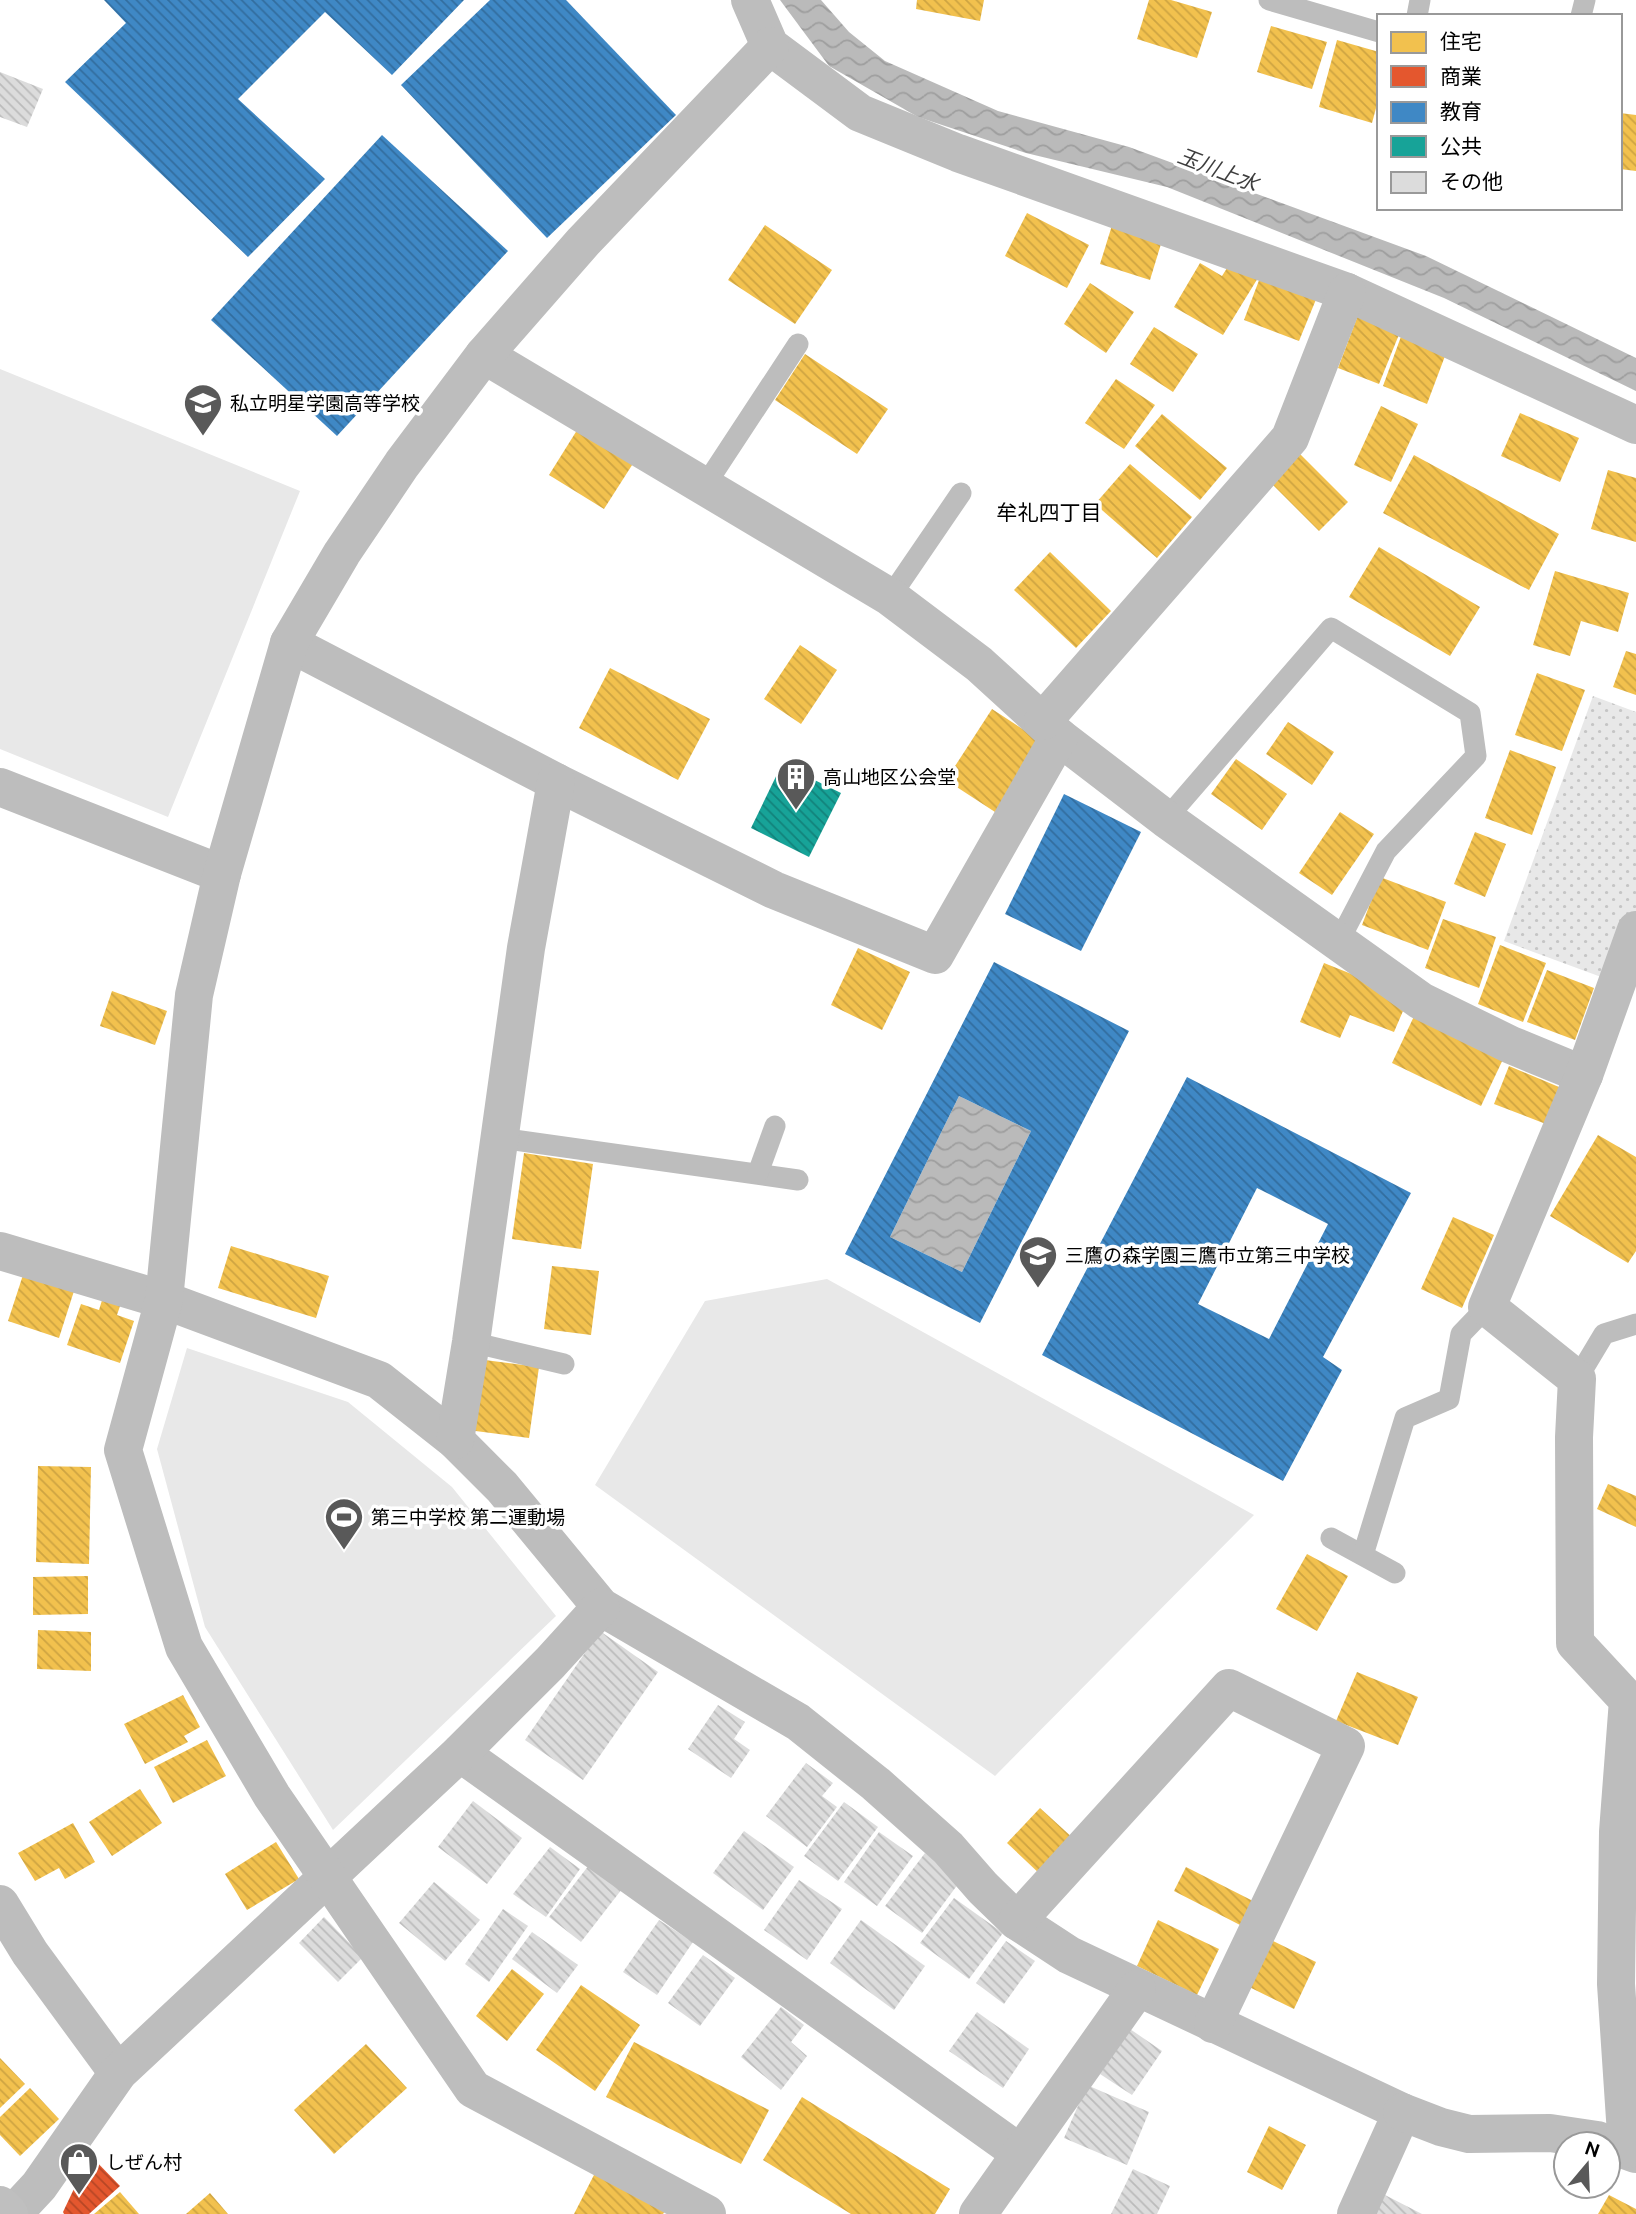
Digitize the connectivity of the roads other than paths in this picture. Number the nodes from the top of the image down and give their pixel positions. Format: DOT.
graph roads {
  1 [pos="750,0"];
  2 [pos="1269,0"];
  3 [pos="1377,31"];
  4 [pos="769,46"];
  5 [pos="1347,292"];
  6 [pos="798,344"];
  7 [pos="484,355"];
  8 [pos="1636,425"];
  9 [pos="704,487"];
  10 [pos="961,493"];
  11 [pos="890,597"];
  12 [pos="289,643"];
  13 [pos="1051,729"];
  14 [pos="556,782"];
  15 [pos="0,787"];
  16 [pos="1166,819"];
  17 [pos="222,874"];
  18 [pos="1636,929"];
  19 [pos="1339,941"];
  20 [pos="1584,1075"];
  21 [pos="775,1126"];
  22 [pos="500,1138"];
  23 [pos="758,1173"];
  24 [pos="799,1180"];
  25 [pos="2,1259"];
  26 [pos="164,1300"];
  27 [pos="1487,1307"];
  28 [pos="1636,1324"];
  29 [pos="471,1342"];
  30 [pos="564,1364"];
  31 [pos="1577,1379"];
  32 [pos="455,1440"];
  33 [pos="1331,1538"];
  34 [pos="1363,1555"];
  35 [pos="1395,1573"];
  36 [pos="601,1607"];
  37 [pos="460,1753"];
  38 [pos="327,1878"];
  39 [pos="0,1904"];
  40 [pos="1017,1921"];
  41 [pos="1137,1989"];
  42 [pos="1213,2024"];
  43 [pos="118,2073"];
  44 [pos="1402,2112"];
  45 [pos="1020,2152"];
  46 [pos="1632,2152"];
  47 [pos="0,2205"];
  48 [pos="11,2214"];
  49 [pos="707,2214"];
  50 [pos="978,2214"];
  51 [pos="1356,2214"];
  1 -- 4 [label="street"];
  2 -- 3 [label="lane"];
  4 -- 5 [label="street"];
  4 -- 7 [label="street"];
  5 -- 8 [label="street"];
  5 -- 13 [label="street"];
  6 -- 9 [label="lane"];
  7 -- 9 [label="street"];
  7 -- 12 [label="street"];
  9 -- 11 [label="street"];
  10 -- 11 [label="lane"];
  11 -- 13 [label="street"];
  12 -- 14 [label="street"];
  12 -- 17 [label="street"];
  13 -- 14 [label="street"];
  13 -- 16 [label="street"];
  14 -- 22 [label="street"];
  15 -- 17 [label="street"];
  16 -- 19 [label="street"];
  16 -- 19 [label="lane"];
  17 -- 26 [label="street"];
  18 -- 20 [label="street"];
  19 -- 20 [label="street"];
  20 -- 27 [label="street"];
  21 -- 23 [label="lane"];
  22 -- 23 [label="lane"];
  22 -- 29 [label="street"];
  23 -- 24 [label="lane"];
  25 -- 26 [label="street"];
  26 -- 32 [label="street"];
  26 -- 38 [label="street"];
  27 -- 31 [label="street"];
  27 -- 34 [label="lane"];
  28 -- 31 [label="lane"];
  29 -- 30 [label="lane"];
  29 -- 32 [label="street"];
  31 -- 46 [label="street"];
  32 -- 36 [label="street"];
  33 -- 34 [label="lane"];
  34 -- 35 [label="lane"];
  36 -- 37 [label="street"];
  36 -- 40 [label="street"];
  37 -- 38 [label="street"];
  37 -- 45 [label="street"];
  38 -- 43 [label="street"];
  38 -- 49 [label="street"];
  39 -- 43 [label="street"];
  40 -- 41 [label="street"];
  40 -- 42 [label="street"];
  41 -- 42 [label="street"];
  41 -- 45 [label="street"];
  42 -- 44 [label="street"];
  43 -- 48 [label="street"];
  44 -- 46 [label="street"];
  44 -- 51 [label="street"];
  45 -- 50 [label="street"];
  47 -- 48 [label="main road"];
}
